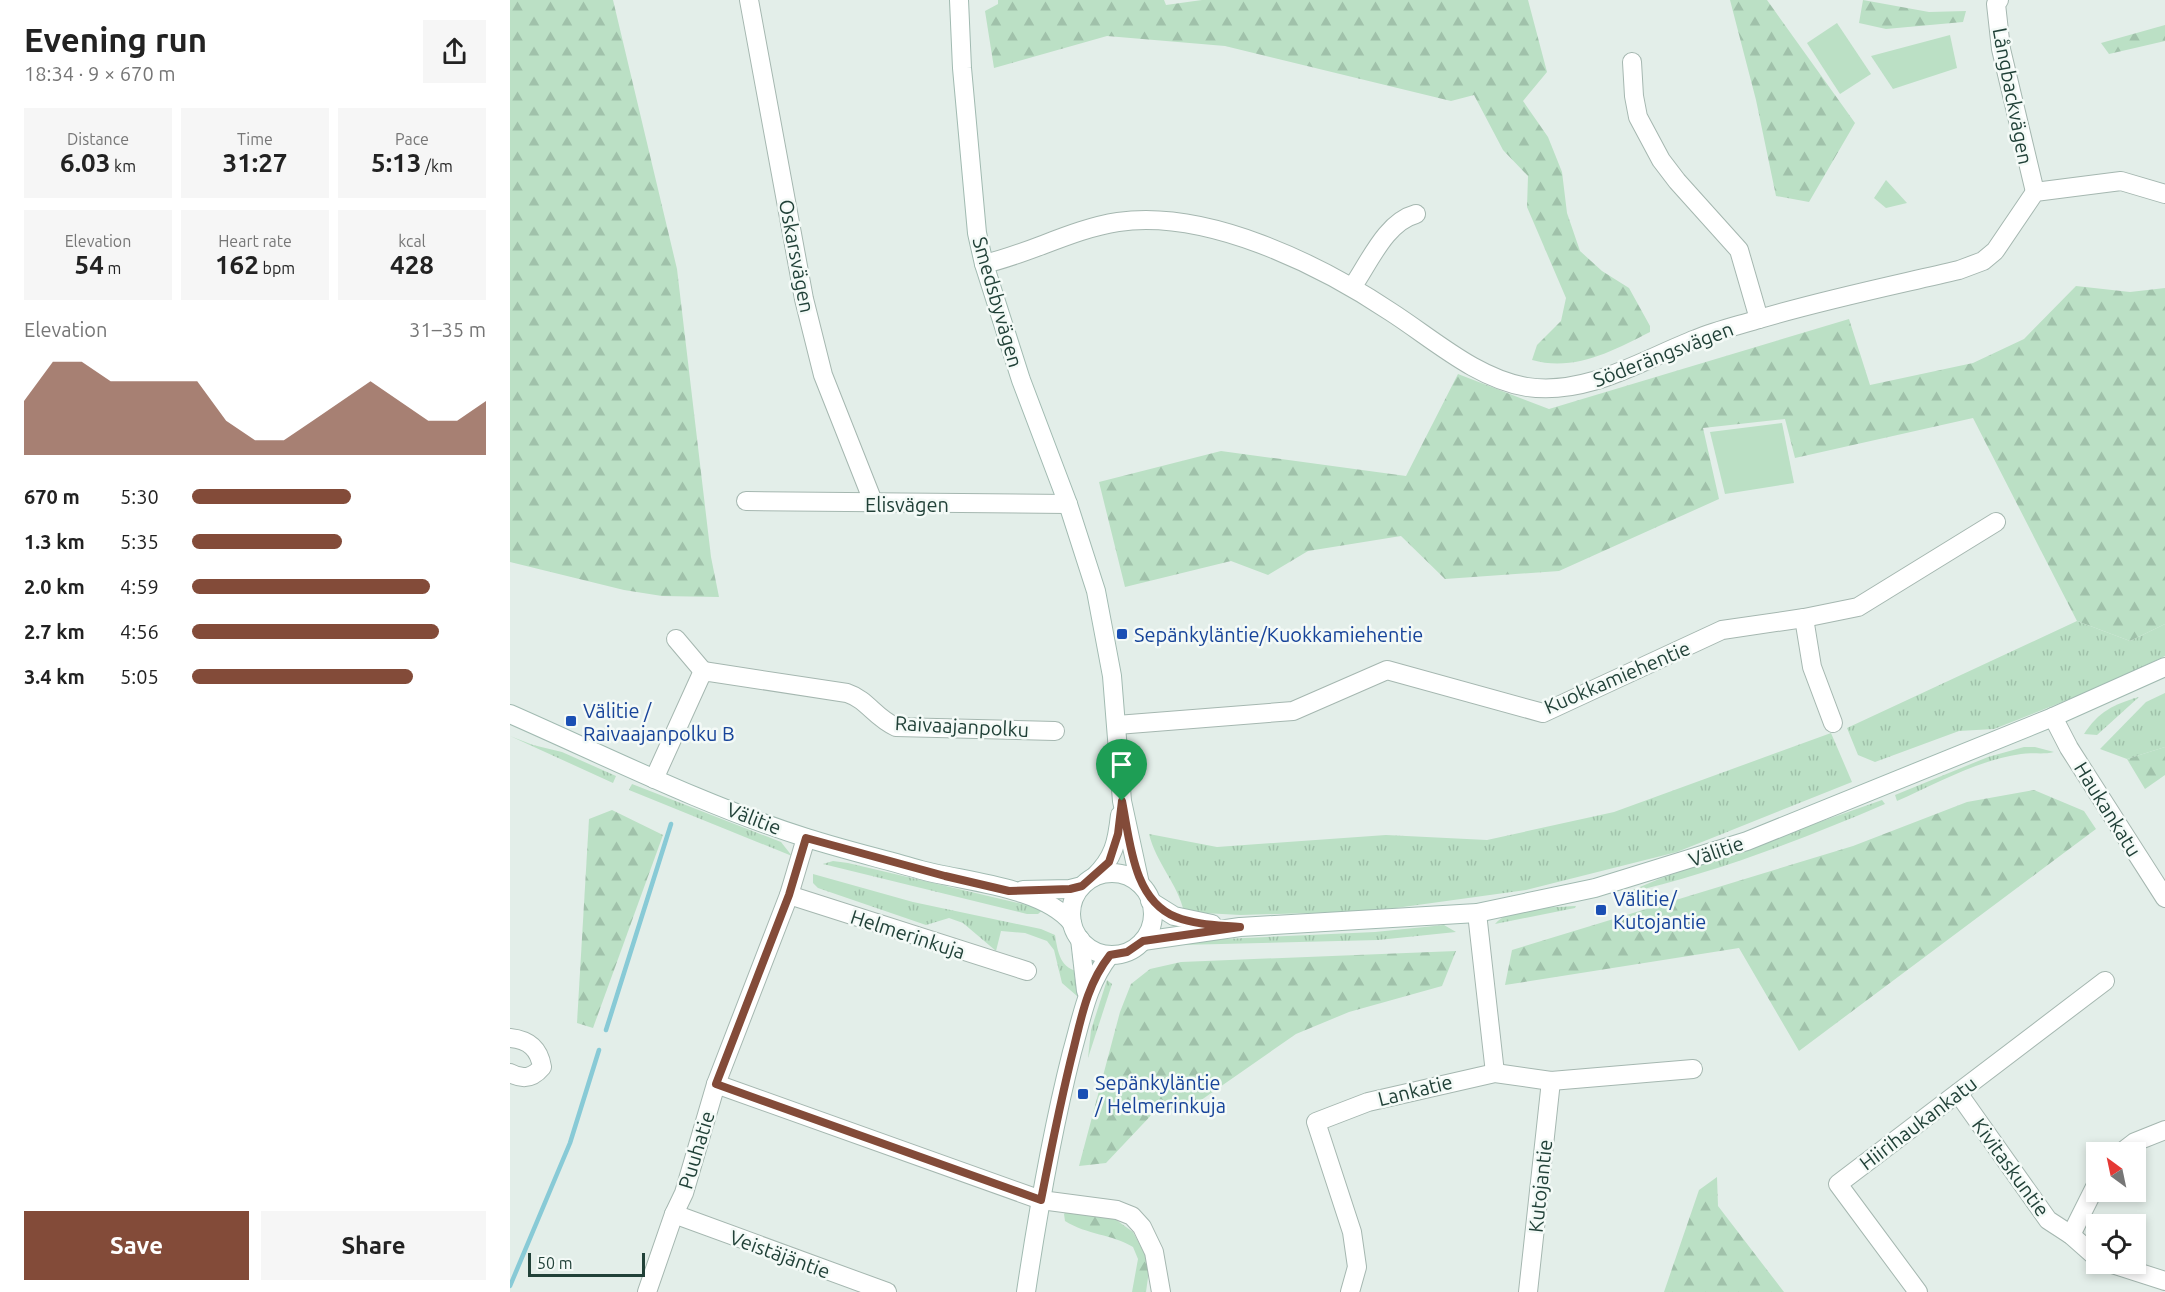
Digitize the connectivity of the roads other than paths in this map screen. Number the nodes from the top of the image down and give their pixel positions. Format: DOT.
graph roads {
  1 [pos="749,0"];
  2 [pos="959,0"];
  3 [pos="1999,0"];
  4 [pos="1632,62"];
  5 [pos="2035,192"];
  6 [pos="2165,194"];
  7 [pos="1416,214"];
  8 [pos="984,264"];
  9 [pos="1353,286"];
  10 [pos="1759,319"];
  11 [pos="746,501"];
  12 [pos="874,504"];
  13 [pos="1068,504"];
  14 [pos="1996,522"];
  15 [pos="1804,618"];
  16 [pos="676,639"];
  17 [pos="2165,667"];
  18 [pos="703,671"];
  19 [pos="510,714"];
  20 [pos="2053,717"];
  21 [pos="1833,723"];
  22 [pos="1117,725"];
  23 [pos="1055,731"];
  24 [pos="654,779"];
  25 [pos="1122,801"];
  26 [pos="806,838"];
  27 [pos="1088,882"];
  28 [pos="1140,884"];
  29 [pos="1009,891"];
  30 [pos="789,895"];
  31 [pos="2165,898"];
  32 [pos="1150,901"];
  33 [pos="1477,913"];
  34 [pos="1240,927"];
  35 [pos="1076,931"];
  36 [pos="1143,941"];
  37 [pos="1110,955"];
  38 [pos="1028,971"];
  39 [pos="2105,981"];
  40 [pos="1086,996"];
  41 [pos="510,1038"];
  42 [pos="1694,1069"];
  43 [pos="510,1073"];
  44 [pos="1495,1073"];
  45 [pos="1551,1081"];
  46 [pos="716,1084"];
  47 [pos="1958,1093"];
  48 [pos="2165,1130"];
  49 [pos="2135,1142"];
  50 [pos="1041,1200"];
  51 [pos="2088,1202"];
  52 [pos="674,1214"];
  53 [pos="2072,1235"];
  54 [pos="2086,1248"];
  55 [pos="2143,1274"];
  56 [pos="2165,1281"];
  57 [pos="647,1292"];
  58 [pos="887,1292"];
  59 [pos="1026,1292"];
  60 [pos="1161,1292"];
  61 [pos="1350,1292"];
  62 [pos="1528,1292"];
  63 [pos="1918,1292"];
  1 -- 12 [label="street, Oskarsvägen"];
  2 -- 8 [label="street, Smedsbyvägen"];
  3 -- 5 [label="street, Långbackvägen"];
  4 -- 10 [label="street"];
  5 -- 6 [label="street"];
  5 -- 10 [label="street, Söderängsvägen"];
  7 -- 9 [label="street"];
  8 -- 9 [label="street, Söderängsvägen"];
  8 -- 13 [label="street, Smedsbyvägen"];
  9 -- 10 [label="street, Söderängsvägen"];
  11 -- 12 [label="street, Elisvägen"];
  12 -- 13 [label="street, Elisvägen"];
  13 -- 22 [label="street, Smedsbyvägen"];
  14 -- 15 [label="street, Kuokkamiehentie"];
  15 -- 21 [label="street"];
  15 -- 22 [label="street, Kuokkamiehentie"];
  16 -- 18 [label="street"];
  17 -- 20 [label="street, Välitie"];
  18 -- 23 [label="street, Raivaajanpolku"];
  18 -- 24 [label="street"];
  19 -- 24 [label="street, Välitie"];
  20 -- 31 [label="street, Haukankatu"];
  20 -- 33 [label="street, Välitie"];
  22 -- 25 [label="street, Smedsbyvägen"];
  24 -- 26 [label="street, Välitie"];
  25 -- 27 [label="street"];
  25 -- 28 [label="street"];
  26 -- 29 [label="street, Välitie"];
  26 -- 30 [label="street, Puuhatie"];
  27 -- 28 [label="street"];
  27 -- 29 [label="street, Välitie"];
  27 -- 35 [label="street"];
  28 -- 32 [label="street"];
  29 -- 35 [label="street, Välitie"];
  30 -- 38 [label="street, Helmerinkuja"];
  30 -- 46 [label="street, Puuhatie"];
  32 -- 34 [label="street, Välitie"];
  32 -- 36 [label="street"];
  33 -- 34 [label="street, Välitie"];
  33 -- 44 [label="street"];
  34 -- 36 [label="street, Välitie"];
  35 -- 37 [label="street"];
  35 -- 40 [label="street"];
  36 -- 37 [label="street"];
  37 -- 40 [label="street"];
  39 -- 47 [label="street, Hiirihaukankatu"];
  40 -- 50 [label="street"];
  41 -- 43 [label="street"];
  42 -- 45 [label="street, Lankatie"];
  44 -- 45 [label="street, Lankatie"];
  44 -- 61 [label="street, Lankatie"];
  45 -- 62 [label="street, Kutojantie"];
  46 -- 50 [label="street"];
  46 -- 52 [label="street, Puuhatie"];
  47 -- 53 [label="street, Kivitaskuntie"];
  47 -- 63 [label="street, Hiirihaukankatu"];
  48 -- 49 [label="street"];
  50 -- 59 [label="street"];
  50 -- 60 [label="street"];
  51 -- 53 [label="street"];
  52 -- 57 [label="street, Puuhatie"];
  52 -- 58 [label="street, Veistäjäntie"];
  53 -- 54 [label="street, Kivitaskuntie"];
  55 -- 56 [label="street"];
}
